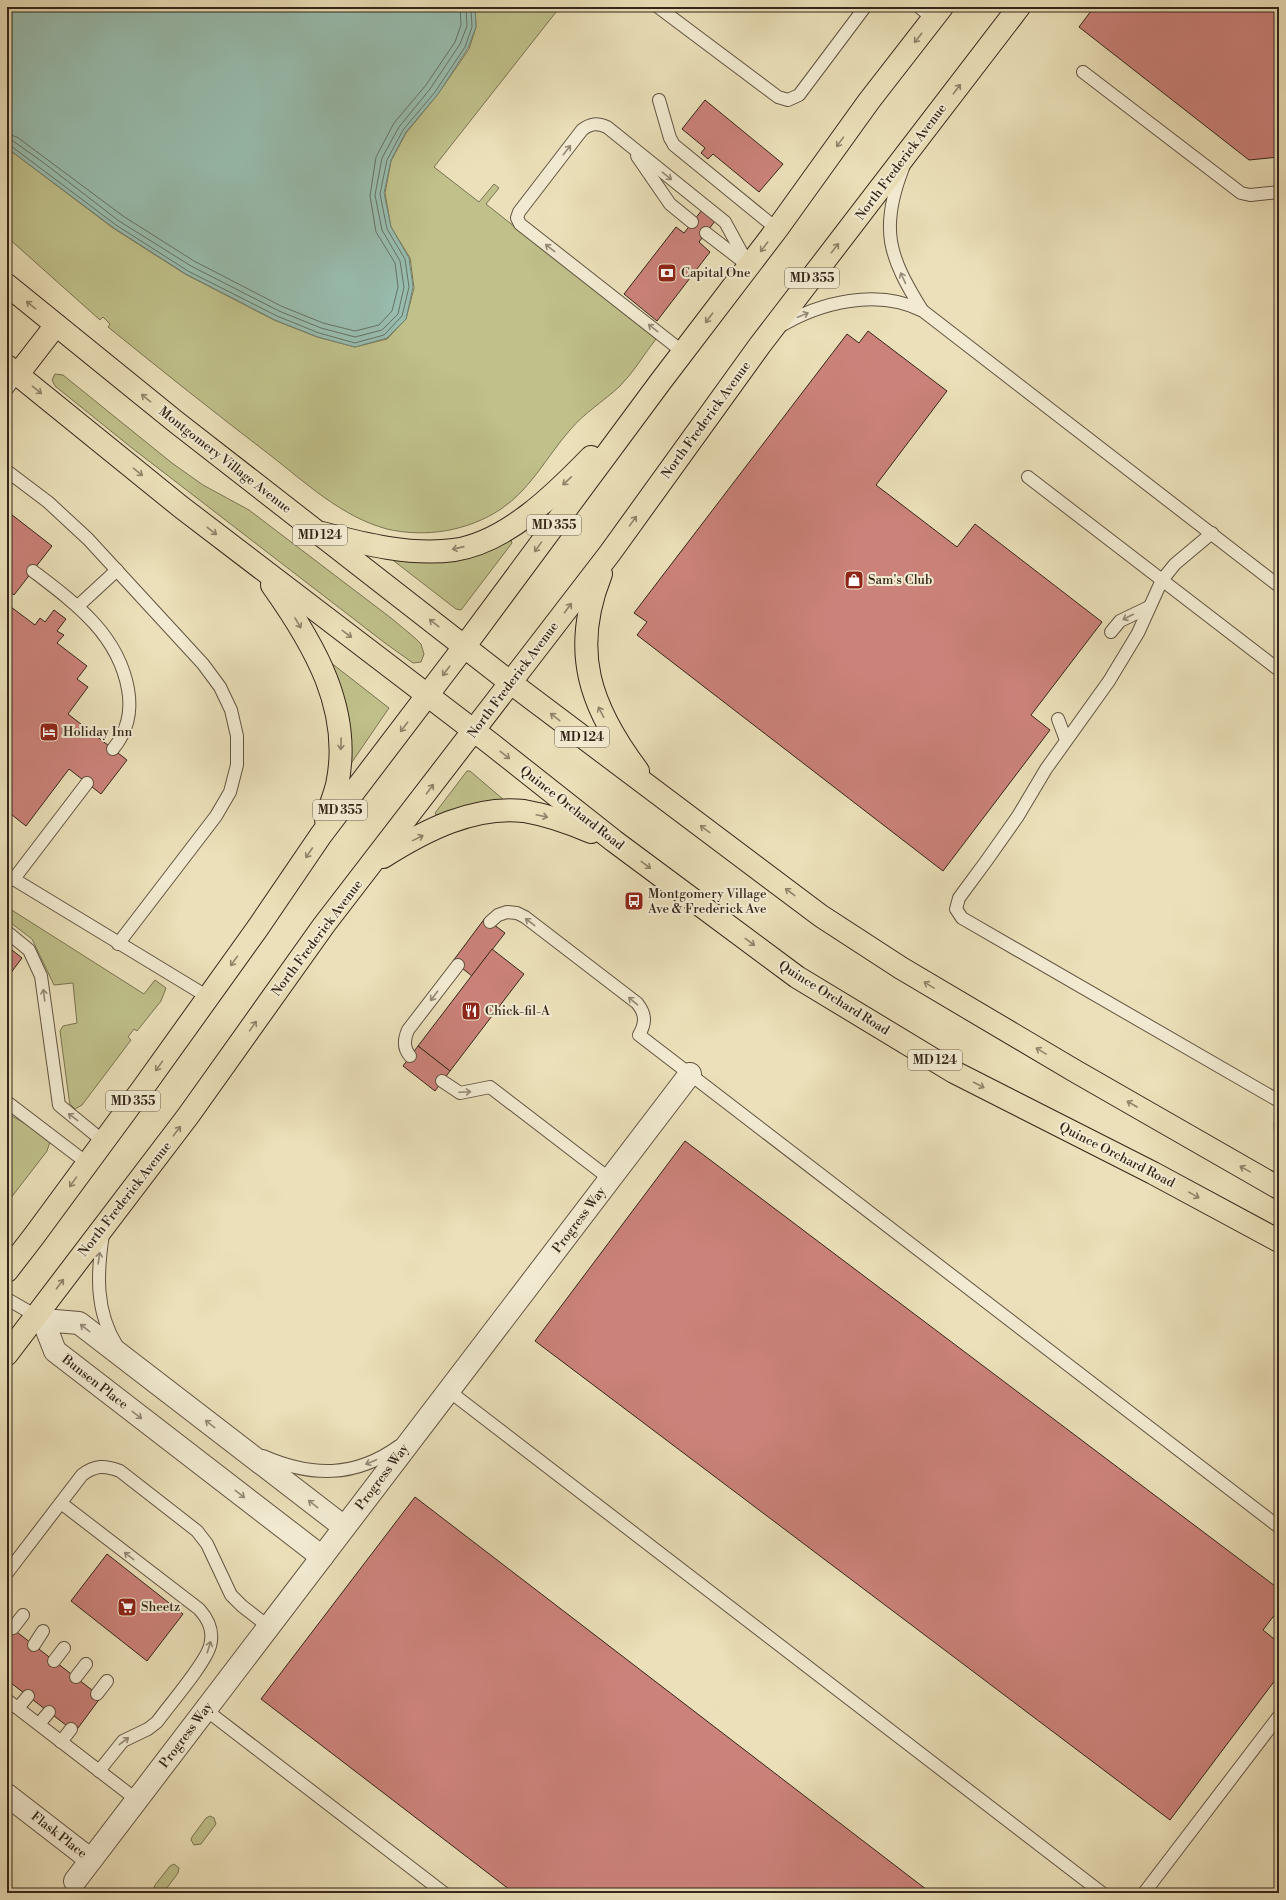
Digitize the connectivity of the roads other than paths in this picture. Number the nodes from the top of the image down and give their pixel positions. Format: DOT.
graph roads {
  1 [pos="658,7"];
  2 [pos="865,7"];
  3 [pos="1019,7"];
  4 [pos="932,11"];
  5 [pos="1083,72"];
  6 [pos="659,100"];
  7 [pos="629,146"];
  8 [pos="911,149"];
  9 [pos="1279,192"];
  10 [pos="692,222"];
  11 [pos="778,229"];
  12 [pos="706,233"];
  13 [pos="749,266"];
  14 [pos="7,285"];
  15 [pos="923,311"];
  16 [pos="56,325"];
  17 [pos="769,333"];
  18 [pos="683,352"];
  19 [pos="11,376"];
  20 [pos="661,381"];
  21 [pos="7,470"];
  22 [pos="1028,477"];
  23 [pos="313,530"];
  24 [pos="1212,533"];
  25 [pos="610,553"];
  26 [pos="260,568"];
  27 [pos="116,570"];
  28 [pos="33,571"];
  29 [pos="1162,580"];
  30 [pos="1279,586"];
  31 [pos="78,606"];
  32 [pos="1149,607"];
  33 [pos="1111,632"];
  34 [pos="464,647"];
  35 [pos="1279,670"];
  36 [pos="510,683"];
  37 [pos="428,696"];
  38 [pos="1058,719"];
  39 [pos="474,731"];
  40 [pos="1066,740"];
  41 [pos="113,749"];
  42 [pos="87,783"];
  43 [pos="653,791"];
  44 [pos="321,835"];
  45 [pos="614,841"];
  46 [pos="372,864"];
  47 [pos="10,878"];
  48 [pos="490,922"];
  49 [pos="7,932"];
  50 [pos="118,944"];
  51 [pos="458,965"];
  52 [pos="208,998"];
  53 [pos="410,1056"];
  54 [pos="690,1074"];
  55 [pos="442,1082"];
  56 [pos="1279,1101"];
  57 [pos="7,1102"];
  58 [pos="103,1141"];
  59 [pos="87,1163"];
  60 [pos="610,1179"];
  61 [pos="1279,1188"];
  62 [pos="104,1226"];
  63 [pos="1279,1241"];
  64 [pos="7,1271"];
  65 [pos="7,1299"];
  66 [pos="40,1318"];
  67 [pos="7,1354"];
  68 [pos="127,1360"];
  69 [pos="449,1391"];
  70 [pos="416,1434"];
  71 [pos="236,1444"];
  72 [pos="61,1503"];
  73 [pos="344,1527"];
  74 [pos="1279,1527"];
  75 [pos="322,1557"];
  76 [pos="7,1574"];
  77 [pos="23,1615"];
  78 [pos="269,1626"];
  79 [pos="13,1628"];
  80 [pos="44,1631"];
  81 [pos="34,1645"];
  82 [pos="64,1648"];
  83 [pos="54,1661"];
  84 [pos="86,1664"];
  85 [pos="76,1677"];
  86 [pos="107,1681"];
  87 [pos="97,1694"];
  88 [pos="28,1696"];
  89 [pos="7,1700"];
  90 [pos="18,1708"];
  91 [pos="206,1710"];
  92 [pos="49,1712"];
  93 [pos="1279,1716"];
  94 [pos="39,1724"];
  95 [pos="71,1729"];
  96 [pos="61,1742"];
  97 [pos="99,1771"];
  98 [pos="7,1795"];
  99 [pos="137,1800"];
  100 [pos="91,1860"];
  101 [pos="75,1881"];
  102 [pos="444,1893"];
  103 [pos="1102,1893"];
  104 [pos="1144,1893"];
  1 -- 2 [label="lane"];
  8 -- 3 [label="main road, North Frederick Avenue / MD 355, one-way"];
  4 -- 11 [label="main road, MD 355, one-way"];
  5 -- 9 [label="lane"];
  6 -- 11 [label="lane"];
  7 -- 10 [label="lane"];
  7 -- 13 [label="lane, one-way"];
  18 -- 7 [label="lane, one-way"];
  15 -- 8 [label="lane, one-way"];
  17 -- 8 [label="main road, North Frederick Avenue / MD 355, one-way"];
  11 -- 13 [label="main road, MD 355, one-way"];
  12 -- 13 [label="lane"];
  13 -- 18 [label="main road, MD 355, one-way"];
  16 -- 14 [label="main road, Montgomery Village Avenue / MD 124, one-way"];
  17 -- 15 [label="lane, one-way"];
  15 -- 24 [label="lane"];
  16 -- 19 [label="main road"];
  23 -- 16 [label="main road, Montgomery Village Avenue / MD 124, one-way"];
  25 -- 17 [label="main road, North Frederick Avenue / MD 355, one-way"];
  18 -- 20 [label="main road, MD 355"];
  19 -- 26 [label="main road, MD 124, one-way"];
  20 -- 23 [label="main road, one-way"];
  20 -- 34 [label="main road, MD 355, one-way"];
  21 -- 27 [label="lane"];
  22 -- 29 [label="lane"];
  34 -- 23 [label="main road, Montgomery Village Avenue / MD 124, one-way"];
  24 -- 29 [label="lane"];
  24 -- 30 [label="lane"];
  36 -- 25 [label="main road, North Frederick Avenue / MD 355, one-way"];
  43 -- 25 [label="main road, one-way"];
  26 -- 37 [label="main road, MD 124, one-way"];
  26 -- 44 [label="main road, one-way"];
  27 -- 31 [label="lane"];
  27 -- 50 [label="lane"];
  28 -- 31 [label="lane"];
  29 -- 32 [label="lane"];
  29 -- 35 [label="lane"];
  31 -- 41 [label="lane"];
  32 -- 33 [label="lane, one-way"];
  32 -- 40 [label="lane"];
  34 -- 36 [label="main road, MD 124"];
  34 -- 37 [label="main road, MD 355, one-way"];
  36 -- 39 [label="main road, North Frederick Avenue / MD 355"];
  43 -- 36 [label="main road, MD 124, one-way"];
  37 -- 39 [label="main road, Quince Orchard Road / MD 124"];
  37 -- 44 [label="main road, MD 355, one-way"];
  38 -- 40 [label="lane"];
  39 -- 45 [label="main road, Quince Orchard Road / MD 124, one-way"];
  46 -- 39 [label="main road, North Frederick Avenue / MD 355, one-way"];
  40 -- 56 [label="lane"];
  42 -- 47 [label="lane"];
  61 -- 43 [label="main road, MD 124, one-way"];
  44 -- 52 [label="main road, MD 355, one-way"];
  46 -- 45 [label="main road, one-way"];
  45 -- 63 [label="main road, Quince Orchard Road / MD 124, one-way"];
  62 -- 46 [label="main road, North Frederick Avenue / MD 355, one-way"];
  47 -- 50 [label="lane"];
  54 -- 48 [label="lane, one-way"];
  58 -- 49 [label="lane, one-way"];
  50 -- 52 [label="lane"];
  51 -- 53 [label="lane, one-way"];
  52 -- 58 [label="main road, MD 355, one-way"];
  54 -- 60 [label="street, Progress Way"];
  54 -- 74 [label="lane"];
  55 -- 60 [label="lane, one-way"];
  57 -- 59 [label="lane"];
  58 -- 59 [label="main road, MD 355"];
  59 -- 64 [label="main road, MD 355, one-way"];
  60 -- 69 [label="street, Progress Way"];
  66 -- 62 [label="main road, North Frederick Avenue / MD 355, one-way"];
  68 -- 62 [label="lane, one-way"];
  65 -- 66 [label="lane"];
  66 -- 67 [label="main road, North Frederick Avenue / MD 355"];
  68 -- 66 [label="street, one-way"];
  66 -- 75 [label="street, Bunsen Place, one-way"];
  71 -- 68 [label="street, one-way"];
  69 -- 70 [label="street, Progress Way"];
  69 -- 103 [label="lane"];
  70 -- 71 [label="lane, one-way"];
  70 -- 73 [label="street, Progress Way"];
  73 -- 71 [label="street, one-way"];
  72 -- 76 [label="lane"];
  72 -- 78 [label="lane"];
  97 -- 72 [label="lane, one-way"];
  73 -- 75 [label="street, Progress Way"];
  75 -- 78 [label="street, Progress Way"];
  77 -- 79 [label="lane"];
  78 -- 91 [label="street, Progress Way"];
  80 -- 81 [label="lane"];
  82 -- 83 [label="lane"];
  84 -- 85 [label="lane"];
  86 -- 87 [label="lane"];
  88 -- 90 [label="lane"];
  89 -- 90 [label="lane"];
  90 -- 94 [label="lane"];
  91 -- 99 [label="street, Progress Way"];
  91 -- 102 [label="lane"];
  92 -- 94 [label="lane"];
  93 -- 104 [label="lane"];
  94 -- 96 [label="lane"];
  95 -- 96 [label="lane"];
  96 -- 97 [label="lane"];
  97 -- 99 [label="lane"];
  98 -- 100 [label="street, Flask Place"];
  99 -- 100 [label="street, Progress Way"];
  100 -- 101 [label="street, Progress Way"];
}
